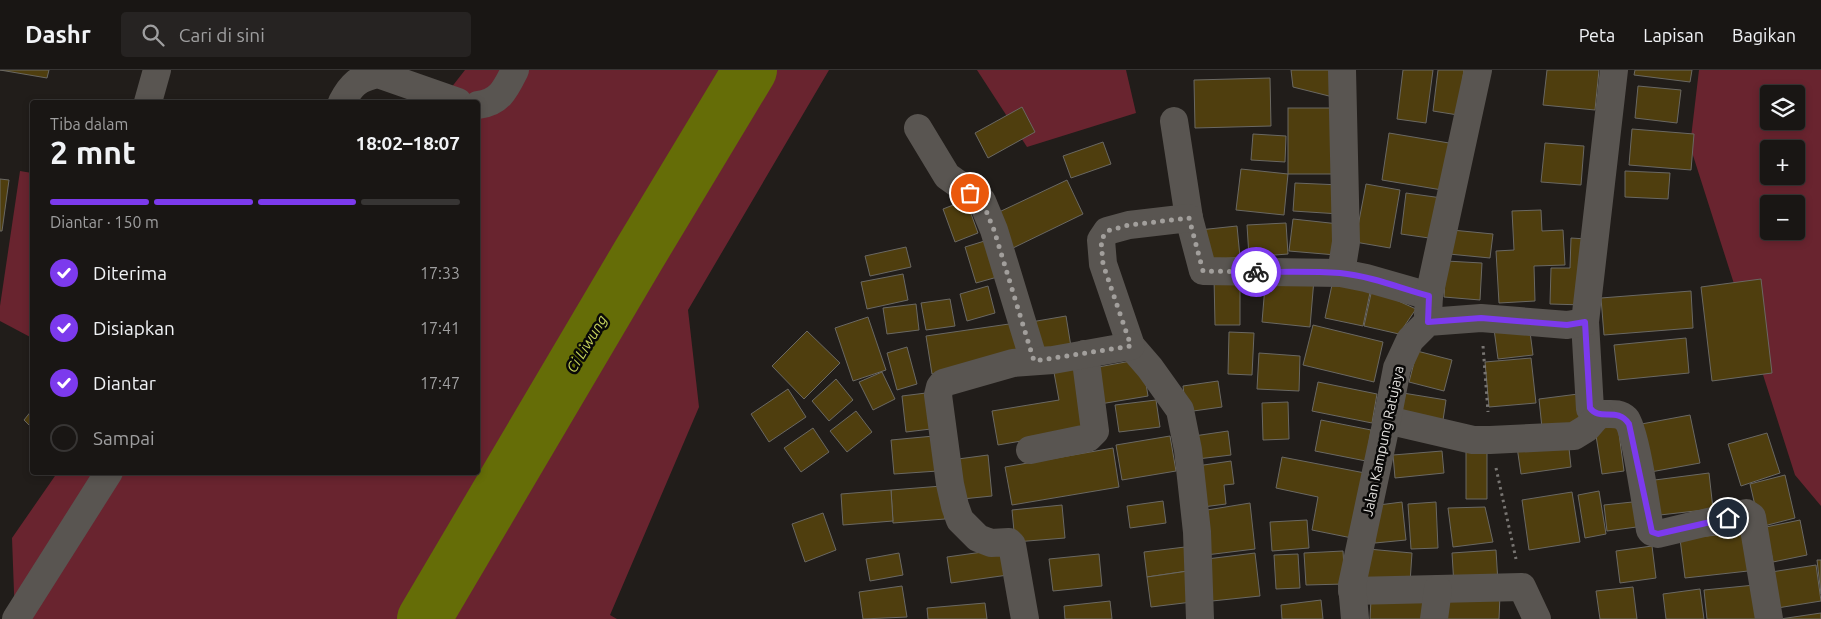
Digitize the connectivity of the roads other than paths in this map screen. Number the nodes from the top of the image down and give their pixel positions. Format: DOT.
graph roads {
  1 [pos="157,70"];
  2 [pos="515,70"];
  3 [pos="1342,70"];
  4 [pos="1478,70"];
  5 [pos="1614,70"];
  6 [pos="149,100"];
  7 [pos="343,100"];
  8 [pos="452,100"];
  9 [pos="480,105"];
  10 [pos="1174,121"];
  11 [pos="918,128"];
  12 [pos="1189,218"];
  13 [pos="1341,273"];
  14 [pos="1428,309"];
  15 [pos="1585,322"];
  16 [pos="1131,346"];
  17 [pos="1086,354"];
  18 [pos="1034,361"];
  19 [pos="1599,414"];
  20 [pos="1387,420"];
  21 [pos="1030,450"];
  22 [pos="108,475"];
  23 [pos="1438,589"];
  24 [pos="1352,590"];
  25 [pos="16,619"];
  26 [pos="1025,619"];
  27 [pos="1200,619"];
  28 [pos="1355,619"];
  29 [pos="1434,619"];
  30 [pos="1537,619"];
  31 [pos="1769,619"];
  1 -- 6 [label="street"];
  2 -- 9 [label="street"];
  3 -- 13 [label="street"];
  4 -- 14 [label="street"];
  5 -- 15 [label="street"];
  7 -- 8 [label="street"];
  10 -- 12 [label="street"];
  11 -- 18 [label="street"];
  12 -- 13 [label="street"];
  12 -- 16 [label="street"];
  13 -- 14 [label="street"];
  14 -- 15 [label="street"];
  14 -- 20 [label="street, Jalan Kampung Ratujaya"];
  15 -- 19 [label="street"];
  16 -- 17 [label="street"];
  16 -- 27 [label="street"];
  17 -- 18 [label="street"];
  17 -- 21 [label="street"];
  18 -- 26 [label="street"];
  19 -- 20 [label="street"];
  19 -- 31 [label="street"];
  20 -- 24 [label="street, Jalan Kampung Ratujaya"];
  22 -- 25 [label="street"];
  23 -- 24 [label="street"];
  23 -- 29 [label="street"];
  23 -- 30 [label="street"];
  24 -- 28 [label="street, Jalan Kampung Ratujaya"];
}
